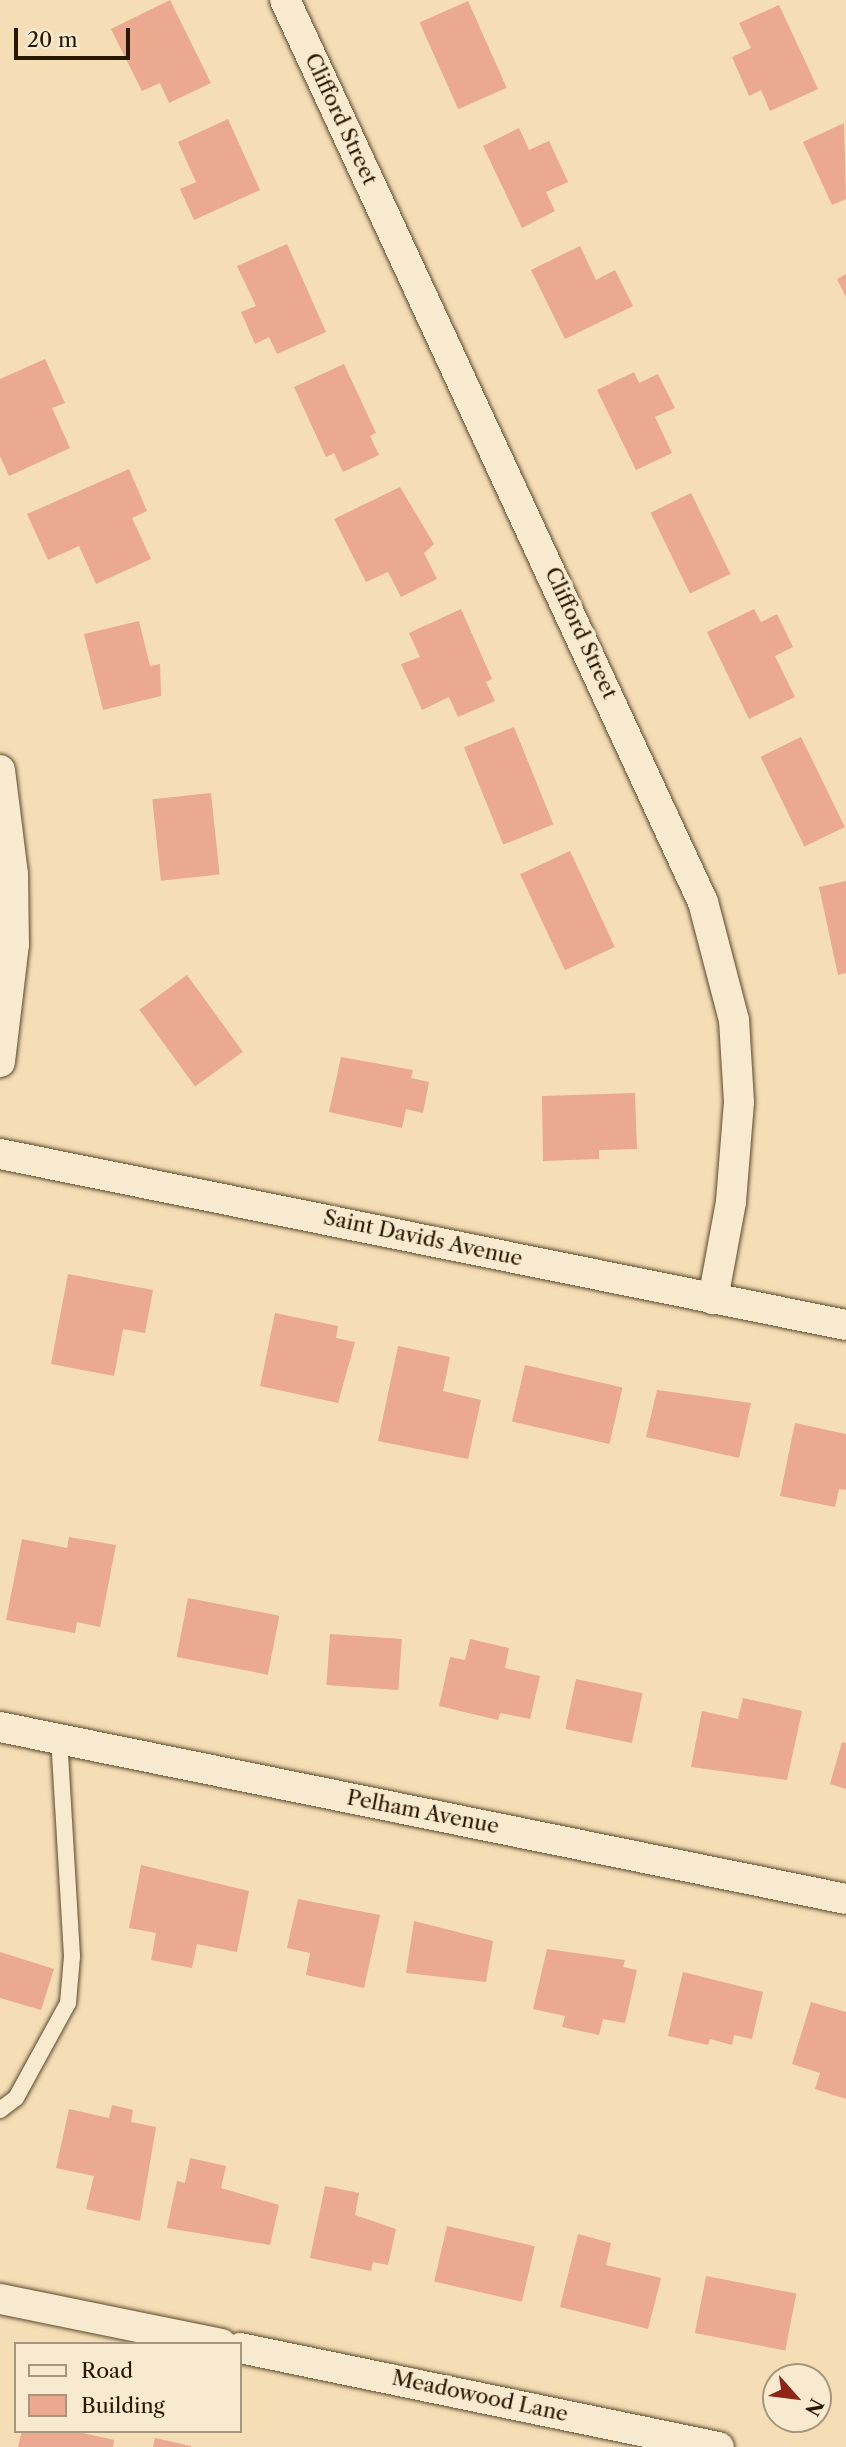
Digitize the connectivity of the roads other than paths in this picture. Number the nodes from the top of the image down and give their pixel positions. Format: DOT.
graph roads {
  1 [pos="285,0"];
  2 [pos="0,770"];
  3 [pos="0,1062"];
  4 [pos="0,1154"];
  5 [pos="713,1299"];
  6 [pos="846,1325"];
  7 [pos="0,1727"];
  8 [pos="59,1739"];
  9 [pos="846,1899"];
  10 [pos="0,2109"];
  11 [pos="0,2299"];
  12 [pos="211,2342"];
  13 [pos="242,2347"];
  14 [pos="719,2447"];
  1 -- 5 [label="street, Clifford Street"];
  2 -- 3 [label="street"];
  4 -- 5 [label="street, Saint Davids Avenue"];
  5 -- 6 [label="street, Saint Davids Avenue"];
  7 -- 8 [label="street, Pelham Avenue"];
  8 -- 9 [label="street, Pelham Avenue"];
  8 -- 10 [label="lane"];
  11 -- 12 [label="street"];
  13 -- 14 [label="street, Meadowood Lane"];
}
